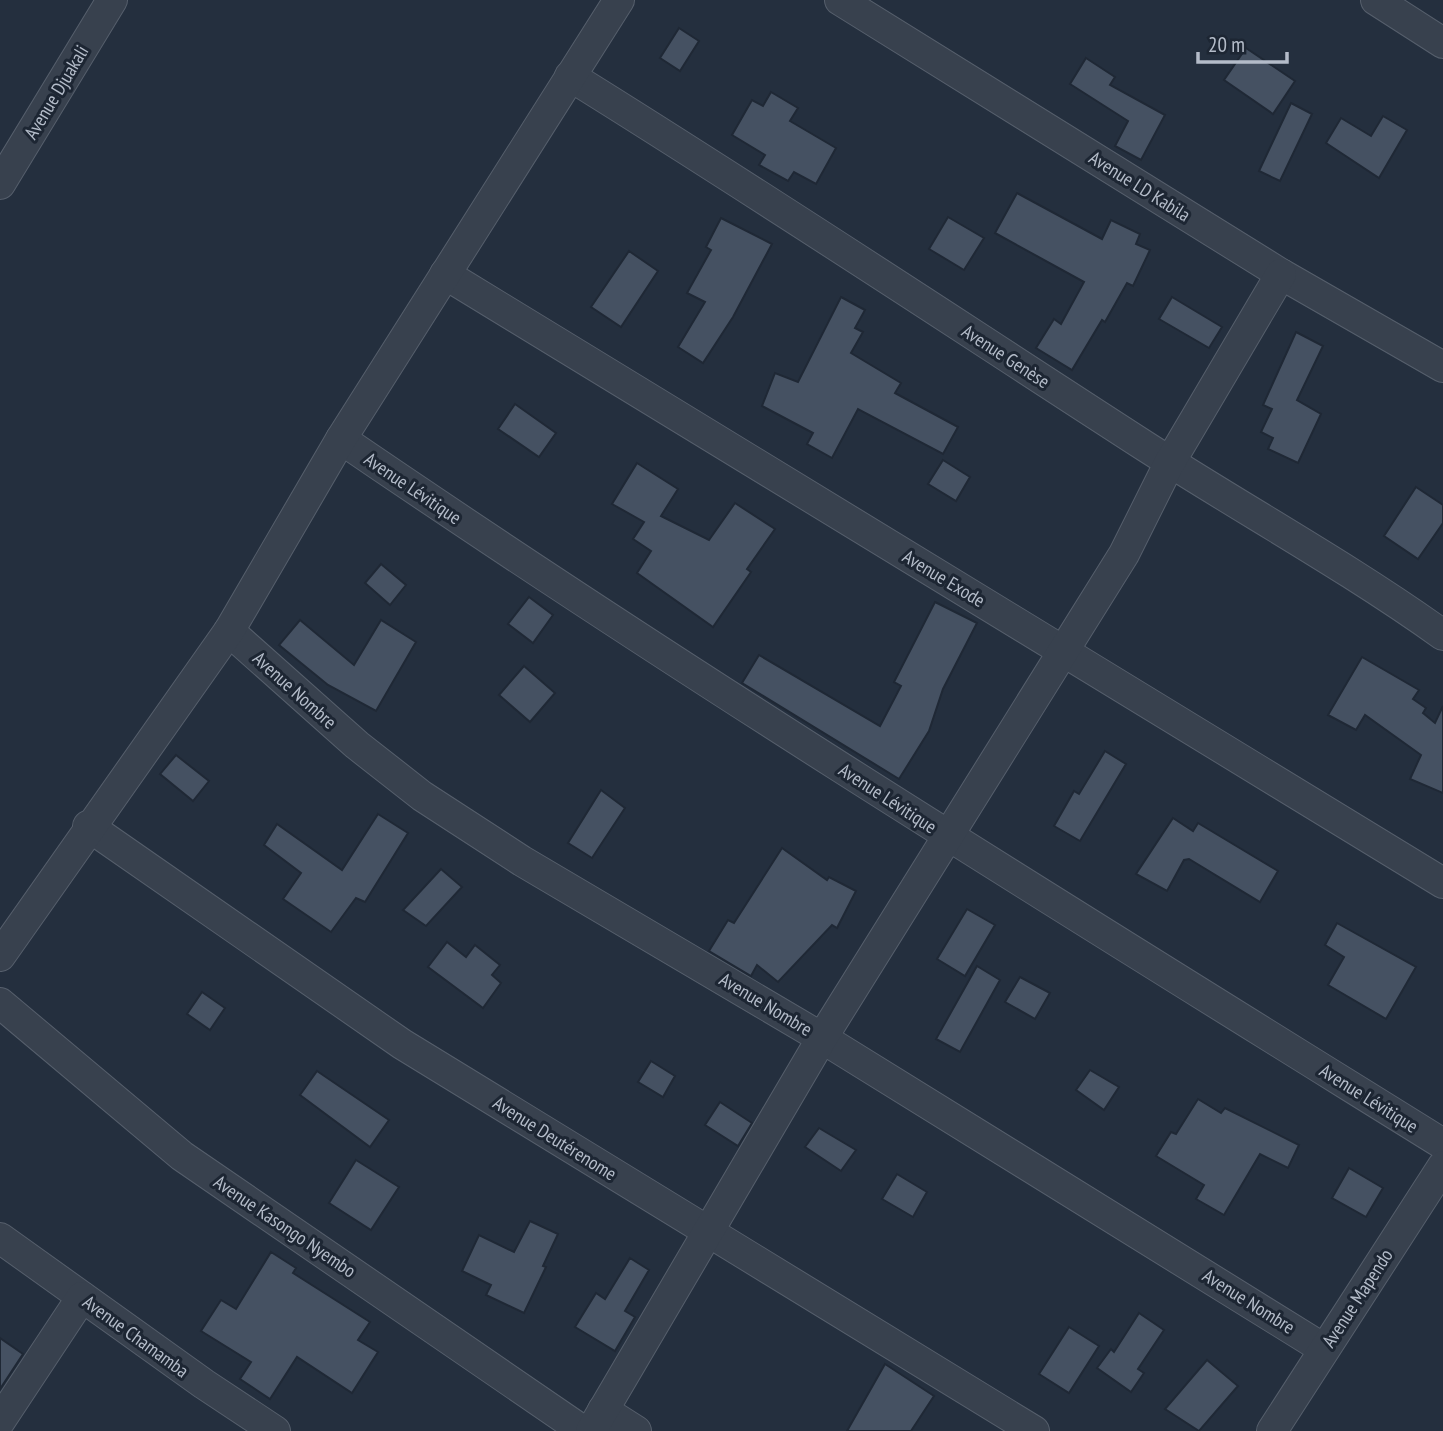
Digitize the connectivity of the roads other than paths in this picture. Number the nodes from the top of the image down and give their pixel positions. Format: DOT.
graph roads {
  1 [pos="112,0"];
  2 [pos="619,0"];
  3 [pos="840,0"];
  4 [pos="1376,0"];
  5 [pos="1443,43"];
  6 [pos="570,76"];
  7 [pos="0,184"];
  8 [pos="445,274"];
  9 [pos="1282,274"];
  10 [pos="1443,367"];
  11 [pos="341,439"];
  12 [pos="1170,462"];
  13 [pos="229,631"];
  14 [pos="1443,635"];
  15 [pos="1065,652"];
  16 [pos="88,826"];
  17 [pos="947,835"];
  18 [pos="1443,883"];
  19 [pos="0,956"];
  20 [pos="0,1003"];
  21 [pos="822,1038"];
  22 [pos="1443,1144"];
  23 [pos="1443,1166"];
  24 [pos="707,1232"];
  25 [pos="0,1238"];
  26 [pos="82,1297"];
  27 [pos="1324,1349"];
  28 [pos="0,1421"];
  29 [pos="592,1424"];
  30 [pos="275,1431"];
  31 [pos="636,1431"];
  32 [pos="1034,1431"];
  33 [pos="1272,1431"];
  1 -- 7 [label="street, Avenue Djuakali"];
  2 -- 6 [label="street"];
  3 -- 9 [label="street, Avenue LD Kabila"];
  4 -- 5 [label="street"];
  6 -- 8 [label="street"];
  6 -- 12 [label="street, Avenue Genèse"];
  8 -- 11 [label="street"];
  8 -- 15 [label="street, Avenue Exode"];
  9 -- 10 [label="street, Avenue LD Kabila"];
  9 -- 12 [label="street"];
  11 -- 13 [label="street"];
  11 -- 17 [label="street, Avenue Lévitique"];
  12 -- 14 [label="street, Avenue Genèse"];
  12 -- 15 [label="street"];
  13 -- 16 [label="street"];
  13 -- 21 [label="street, Avenue Nombre"];
  15 -- 17 [label="street"];
  15 -- 18 [label="street, Avenue Exode"];
  16 -- 19 [label="street"];
  16 -- 24 [label="street, Avenue Deutérenome"];
  17 -- 21 [label="street"];
  17 -- 22 [label="street, Avenue Lévitique"];
  20 -- 29 [label="street, Avenue Kasongo Nyembo"];
  21 -- 24 [label="street"];
  21 -- 27 [label="street, Avenue Nombre"];
  23 -- 27 [label="street, Avenue Mapendo"];
  24 -- 29 [label="street"];
  24 -- 32 [label="street, Avenue Deutérenome"];
  25 -- 26 [label="street, Avenue Chamamba"];
  26 -- 28 [label="street"];
  26 -- 30 [label="street, Avenue Chamamba"];
  27 -- 33 [label="street, Avenue Mapendo"];
  29 -- 31 [label="street, Avenue Kasongo Nyembo"];
}
